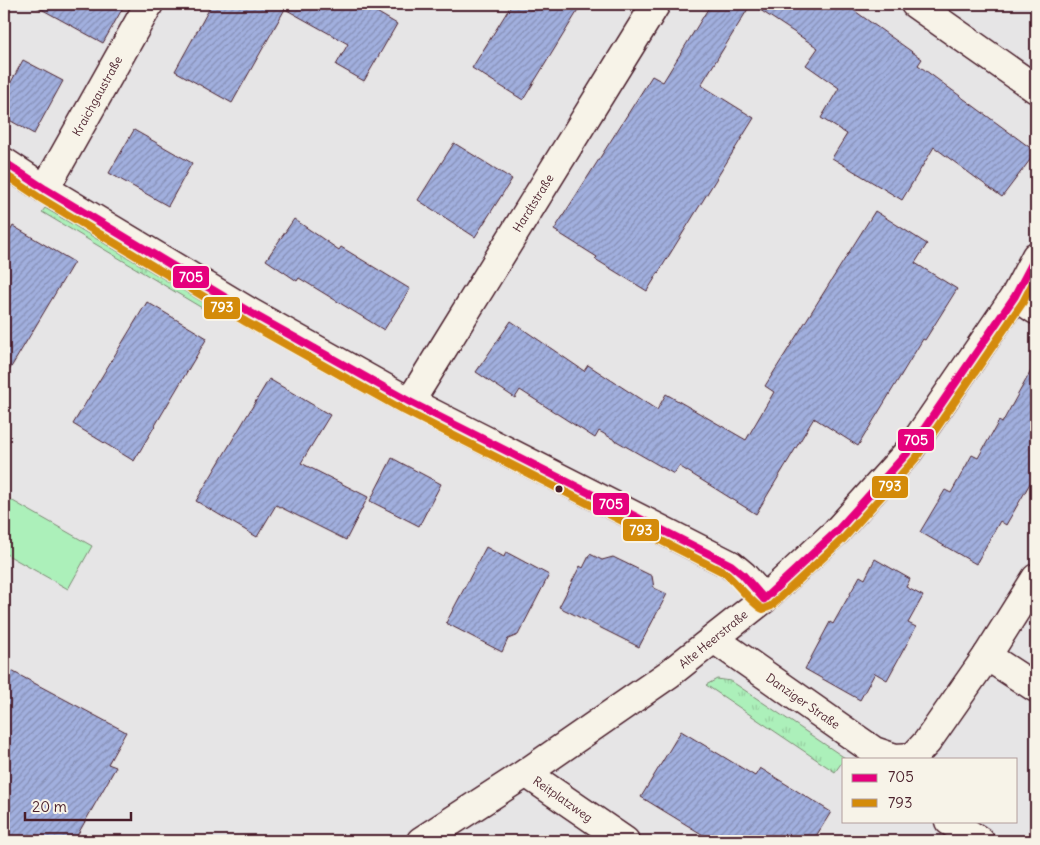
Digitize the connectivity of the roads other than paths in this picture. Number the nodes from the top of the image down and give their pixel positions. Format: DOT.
graph roads {
  1 [pos="148,4"];
  2 [pos="656,4"];
  3 [pos="915,4"];
  4 [pos="1036,88"];
  5 [pos="4,162"];
  6 [pos="44,189"];
  7 [pos="1036,256"];
  8 [pos="1026,303"];
  9 [pos="410,402"];
  10 [pos="1036,578"];
  11 [pos="764,599"];
  12 [pos="714,639"];
  13 [pos="987,656"];
  14 [pos="1036,688"];
  15 [pos="895,758"];
  16 [pos="526,773"];
  17 [pos="950,822"];
  18 [pos="421,841"];
  19 [pos="625,841"];
  20 [pos="980,841"];
  1 -- 6 [label="street, Kraichgaustraße"];
  2 -- 9 [label="street, Hardtstraße"];
  3 -- 4 [label="street"];
  5 -- 6 [label="street"];
  6 -- 9 [label="street"];
  7 -- 8 [label="street, Alte Heerstraße"];
  8 -- 11 [label="street, Alte Heerstraße"];
  9 -- 11 [label="street"];
  10 -- 13 [label="street, Danziger Straße"];
  11 -- 12 [label="street, Alte Heerstraße"];
  12 -- 15 [label="street, Danziger Straße"];
  12 -- 16 [label="street, Alte Heerstraße"];
  13 -- 14 [label="street"];
  13 -- 15 [label="street, Danziger Straße"];
  16 -- 18 [label="street, Alte Heerstraße"];
  16 -- 19 [label="street, Reitplatzweg"];
  17 -- 20 [label="street"];
}
